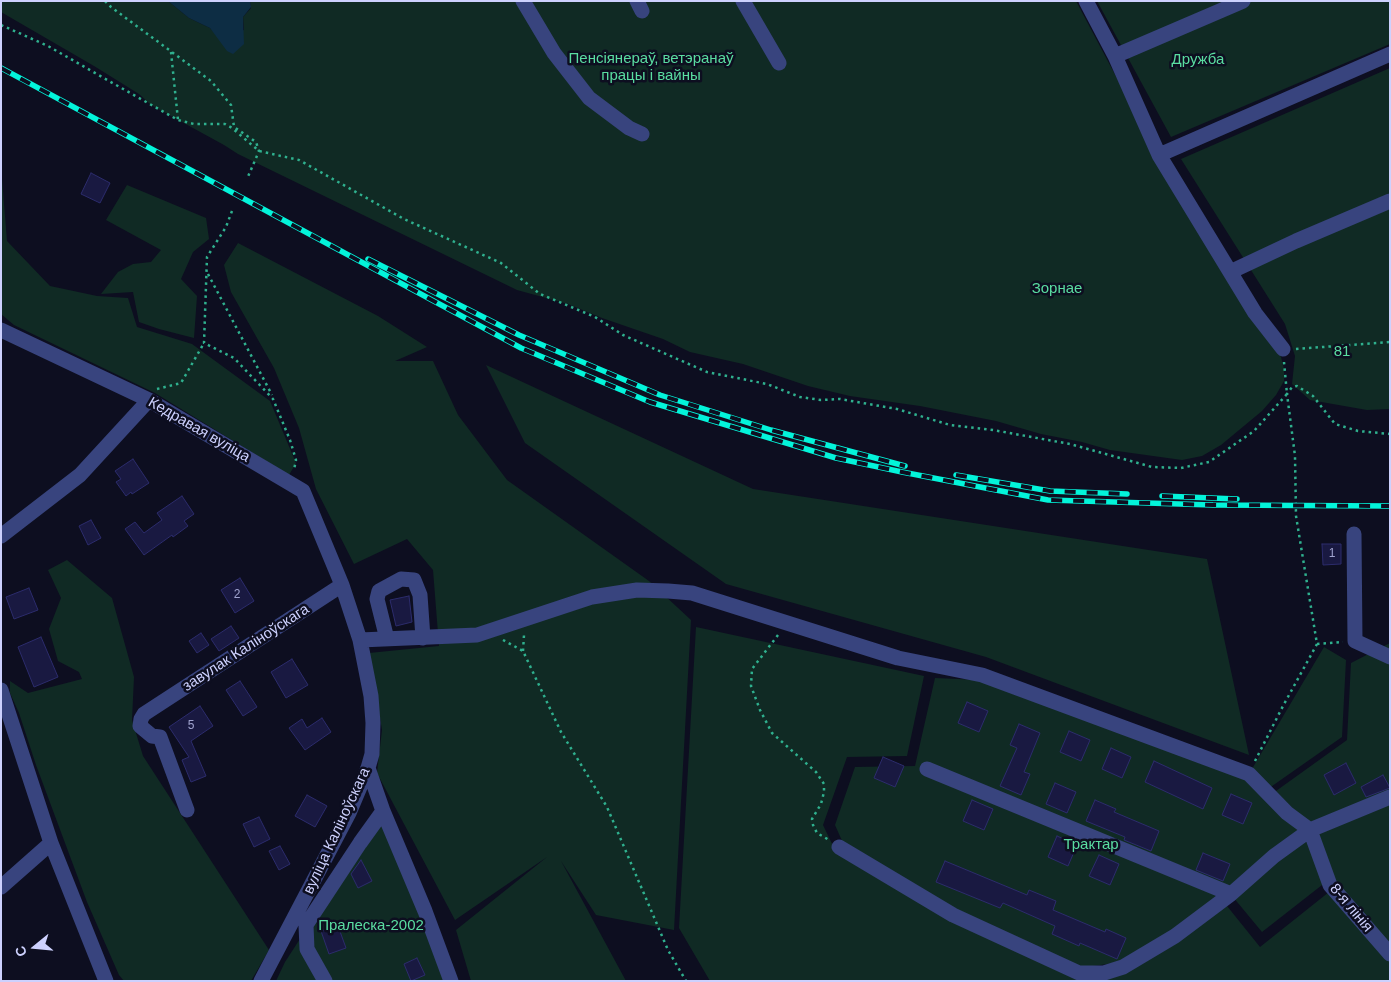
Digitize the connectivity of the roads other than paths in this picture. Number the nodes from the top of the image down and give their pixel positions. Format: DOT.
graph roads {
  1 [pos="523,1"];
  2 [pos="742,1"];
  3 [pos="1086,1"];
  4 [pos="1243,1"];
  5 [pos="1390,54"];
  6 [pos="1115,56"];
  7 [pos="779,63"];
  8 [pos="642,134"];
  9 [pos="1160,155"];
  10 [pos="1390,202"];
  11 [pos="1230,272"];
  12 [pos="1,330"];
  13 [pos="1283,349"];
  14 [pos="149,400"];
  15 [pos="1354,534"];
  16 [pos="1,536"];
  17 [pos="342,584"];
  18 [pos="424,638"];
  19 [pos="387,639"];
  20 [pos="360,640"];
  21 [pos="1390,657"];
  22 [pos="1,690"];
  23 [pos="368,768"];
  24 [pos="928,769"];
  25 [pos="1390,797"];
  26 [pos="187,810"];
  27 [pos="383,811"];
  28 [pos="1310,830"];
  29 [pos="51,843"];
  30 [pos="839,847"];
  31 [pos="1,887"];
  32 [pos="1231,894"];
  33 [pos="1390,954"];
  34 [pos="106,981"];
  35 [pos="262,981"];
  36 [pos="325,981"];
  37 [pos="451,981"];
  1 -- 8 [label="street"];
  2 -- 7 [label="street"];
  3 -- 6 [label="street"];
  4 -- 6 [label="street"];
  5 -- 9 [label="street"];
  6 -- 9 [label="street"];
  9 -- 11 [label="street"];
  10 -- 11 [label="street"];
  11 -- 13 [label="street"];
  12 -- 14 [label="street, Кедравая вуліца"];
  14 -- 16 [label="street"];
  14 -- 17 [label="street, Кедравая вуліца"];
  15 -- 21 [label="street"];
  17 -- 20 [label="street, вуліца Каліноўскага"];
  17 -- 26 [label="street, завулак Каліноўскага"];
  18 -- 19 [label="street"];
  18 -- 19 [label="street"];
  18 -- 28 [label="street"];
  19 -- 20 [label="street"];
  20 -- 23 [label="street, вуліца Каліноўскага"];
  22 -- 29 [label="street"];
  23 -- 27 [label="street"];
  23 -- 35 [label="street, вуліца Каліноўскага"];
  24 -- 32 [label="street"];
  25 -- 28 [label="street"];
  27 -- 36 [label="street"];
  27 -- 37 [label="street"];
  28 -- 32 [label="street"];
  28 -- 33 [label="street, 8-я лінія"];
  29 -- 31 [label="street"];
  29 -- 34 [label="street"];
  30 -- 32 [label="street"];
}
